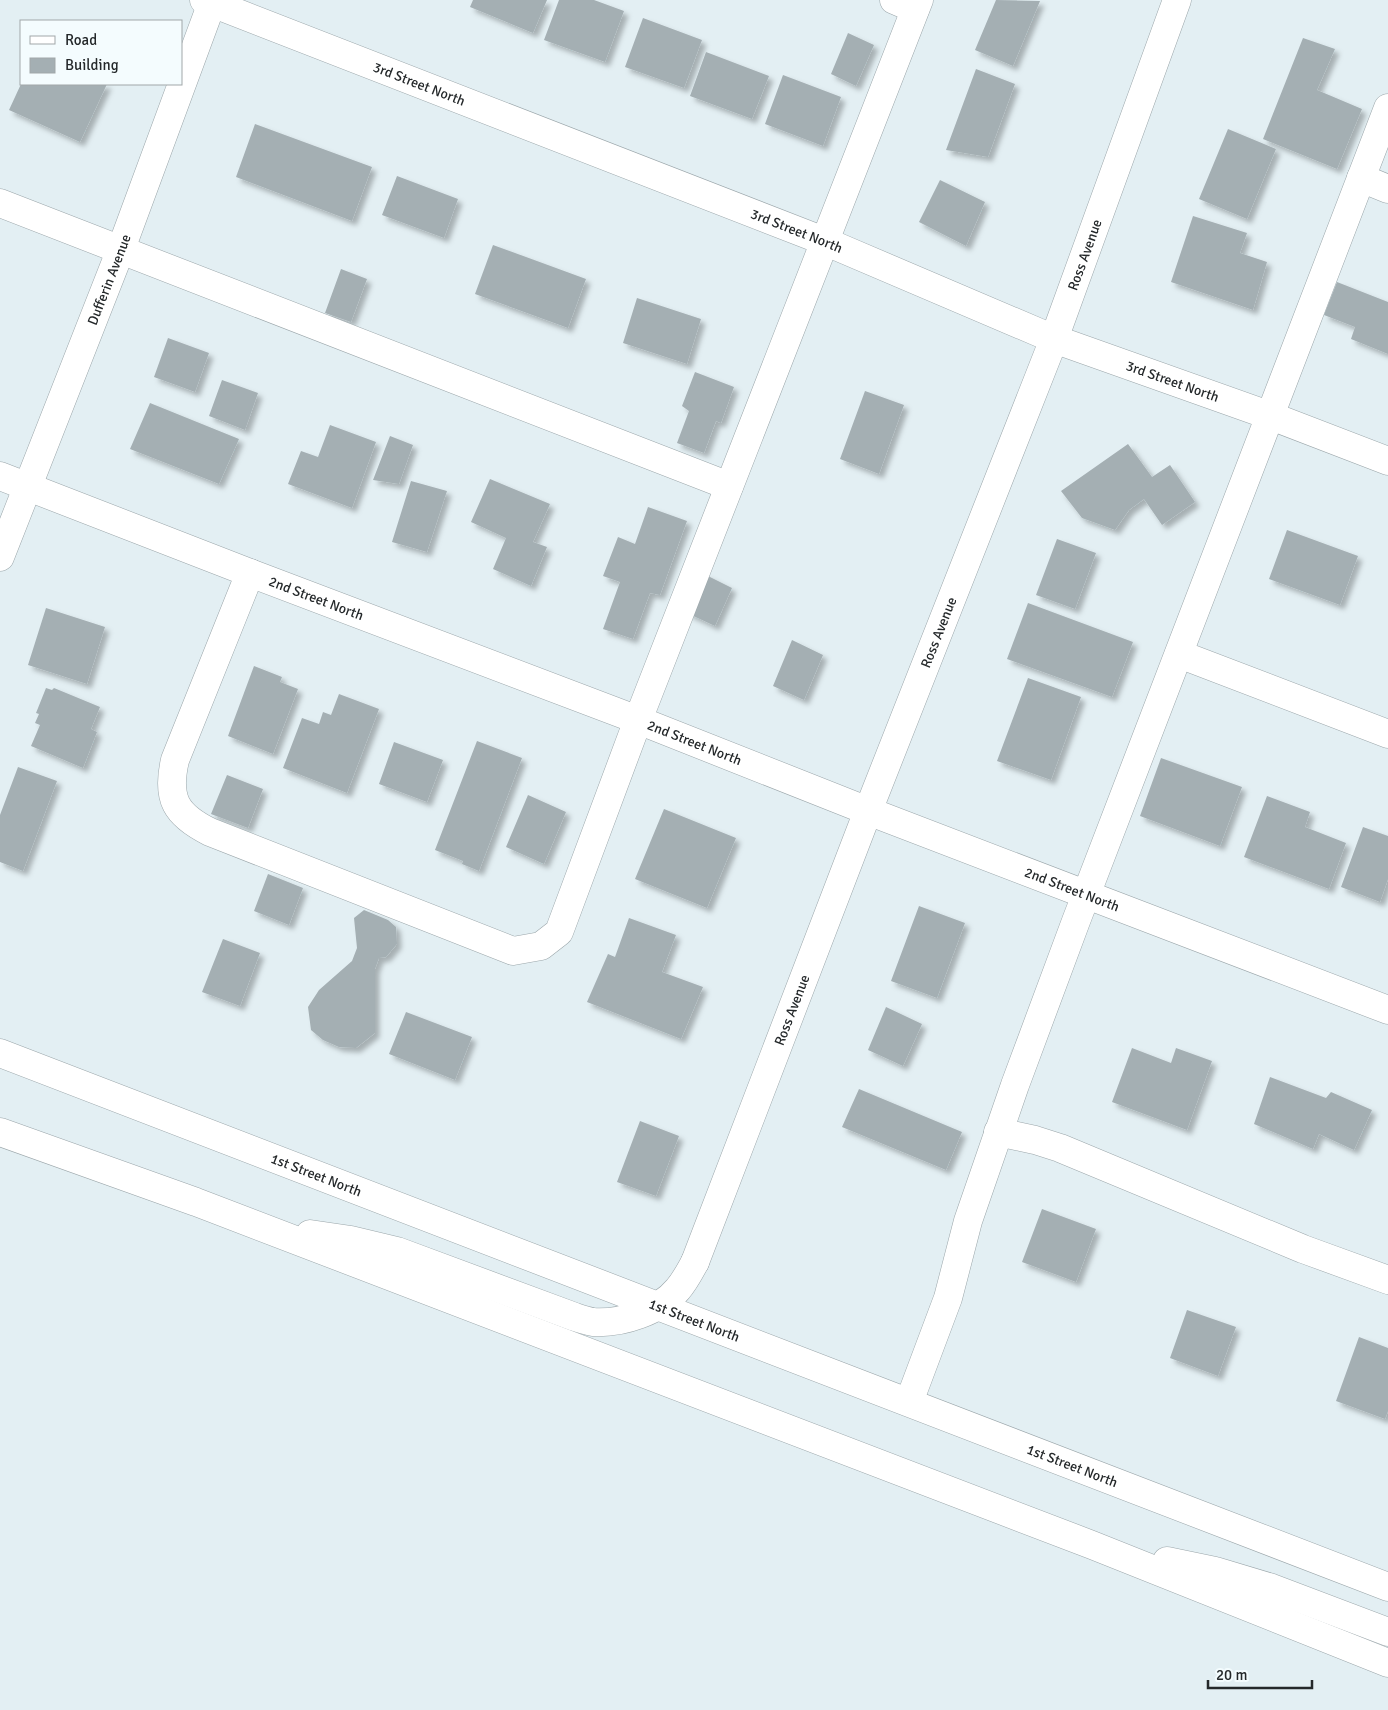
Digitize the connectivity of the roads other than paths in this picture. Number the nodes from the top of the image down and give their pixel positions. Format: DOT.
graph roads {
  1 [pos="1177,0"];
  2 [pos="210,1"];
  3 [pos="909,3"];
  4 [pos="182,79"];
  5 [pos="180,85"];
  6 [pos="1388,108"];
  7 [pos="1361,178"];
  8 [pos="1388,189"];
  9 [pos="0,203"];
  10 [pos="824,241"];
  11 [pos="121,249"];
  12 [pos="1054,339"];
  13 [pos="1271,416"];
  14 [pos="1388,461"];
  15 [pos="0,476"];
  16 [pos="27,486"];
  17 [pos="729,486"];
  18 [pos="0,557"];
  19 [pos="250,573"];
  20 [pos="1179,654"];
  21 [pos="638,720"];
  22 [pos="1388,734"];
  23 [pos="868,811"];
  24 [pos="1086,894"];
  25 [pos="1388,1010"];
  26 [pos="0,1053"];
  27 [pos="0,1132"];
  28 [pos="998,1132"];
  29 [pos="247,1222"];
  30 [pos="694,1262"];
  31 [pos="1388,1280"];
  32 [pos="657,1305"];
  33 [pos="749,1340"];
  34 [pos="909,1402"];
  35 [pos="1092,1546"];
  36 [pos="1388,1587"];
  37 [pos="1388,1632"];
  38 [pos="1388,1663"];
  1 -- 12 [label="street, Ross Avenue"];
  2 -- 4 [label="street, Dufferin Avenue"];
  2 -- 10 [label="street, 3rd Street North"];
  3 -- 10 [label="street"];
  5 -- 11 [label="street, Dufferin Avenue"];
  6 -- 7 [label="street"];
  7 -- 8 [label="street"];
  7 -- 13 [label="street"];
  9 -- 11 [label="street"];
  10 -- 12 [label="street, 3rd Street North"];
  10 -- 17 [label="street"];
  11 -- 16 [label="street, Dufferin Avenue"];
  11 -- 17 [label="street"];
  12 -- 13 [label="street, 3rd Street North"];
  12 -- 23 [label="street, Ross Avenue"];
  13 -- 14 [label="street, 3rd Street North"];
  13 -- 20 [label="street"];
  15 -- 16 [label="street, 2nd Street North"];
  16 -- 18 [label="street, Dufferin Avenue"];
  16 -- 19 [label="street, 2nd Street North"];
  17 -- 21 [label="street"];
  19 -- 21 [label="street, 2nd Street North"];
  19 -- 21 [label="street"];
  20 -- 22 [label="street"];
  20 -- 24 [label="street"];
  21 -- 23 [label="street, 2nd Street North"];
  23 -- 24 [label="street, 2nd Street North"];
  23 -- 30 [label="street, Ross Avenue"];
  24 -- 25 [label="street, 2nd Street North"];
  24 -- 28 [label="street"];
  26 -- 32 [label="street, 1st Street North"];
  27 -- 29 [label="street"];
  28 -- 31 [label="street"];
  28 -- 34 [label="street"];
  29 -- 32 [label="street"];
  29 -- 35 [label="street"];
  30 -- 32 [label="street"];
  30 -- 33 [label="street"];
  32 -- 33 [label="street, 1st Street North"];
  33 -- 34 [label="street, 1st Street North"];
  34 -- 36 [label="street, 1st Street North"];
  35 -- 37 [label="street"];
  35 -- 38 [label="street"];
}
